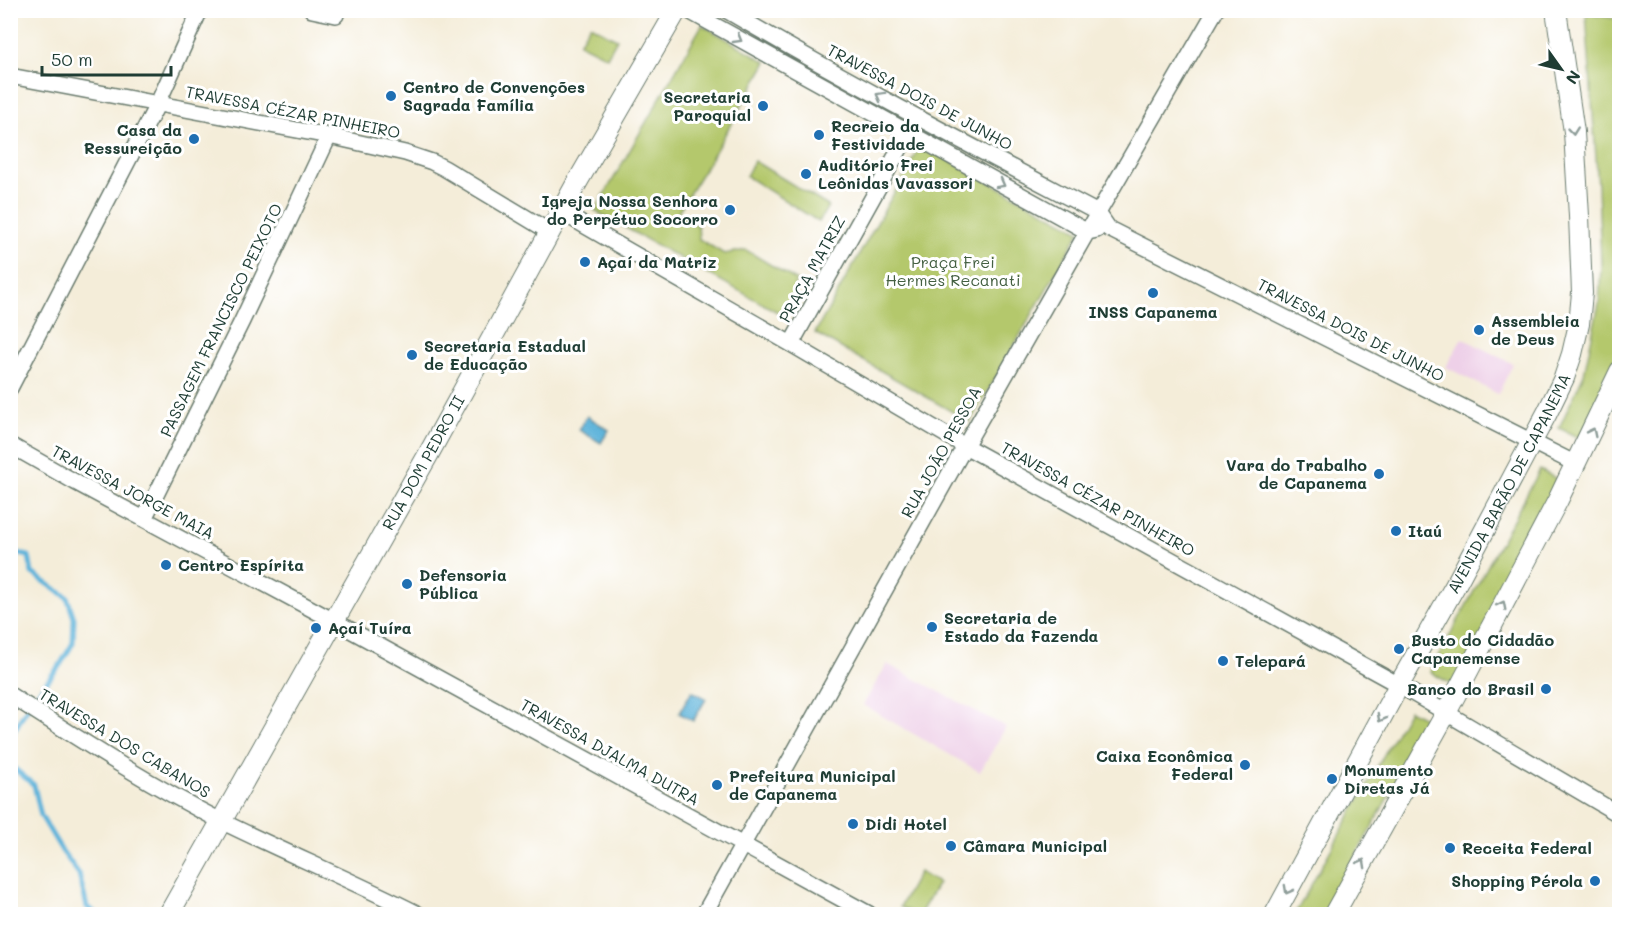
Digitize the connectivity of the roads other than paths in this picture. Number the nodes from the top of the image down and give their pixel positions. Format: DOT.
graph roads {
  1 [pos="200,10"];
  2 [pos="312,10"];
  3 [pos="677,10"];
  4 [pos="687,10"];
  5 [pos="726,10"];
  6 [pos="1216,10"];
  7 [pos="1556,10"];
  8 [pos="336,15"];
  9 [pos="10,76"];
  10 [pos="158,103"];
  11 [pos="917,117"];
  12 [pos="908,133"];
  13 [pos="329,136"];
  14 [pos="561,212"];
  15 [pos="1098,213"];
  16 [pos="1109,229"];
  17 [pos="550,232"];
  18 [pos="1088,232"];
  19 [pos="791,344"];
  20 [pos="1620,371"];
  21 [pos="10,388"];
  22 [pos="1532,441"];
  23 [pos="10,445"];
  24 [pos="964,446"];
  25 [pos="1576,464"];
  26 [pos="144,519"];
  27 [pos="334,621"];
  28 [pos="1400,685"];
  29 [pos="10,695"];
  30 [pos="1446,713"];
  31 [pos="1620,815"];
  32 [pos="221,821"];
  33 [pos="743,845"];
  34 [pos="169,915"];
  35 [pos="418,915"];
  36 [pos="704,915"];
  37 [pos="868,915"];
  38 [pos="1275,915"];
  39 [pos="1334,915"];
  1 -- 10 [label="street"];
  2 -- 8 [label="street"];
  3 -- 14 [label="street, RUA DOM PEDRO II"];
  4 -- 12 [label="street, one-way"];
  11 -- 5 [label="street, TRAVESSA DOIS DE JUNHO, one-way"];
  6 -- 15 [label="street, RUA JOÃO PESSOA"];
  7 -- 22 [label="street, AVENIDA BARÃO DE CAPANEMA, one-way"];
  9 -- 10 [label="street, TRAVESSA CÉZAR PINHEIRO"];
  10 -- 13 [label="street, TRAVESSA CÉZAR PINHEIRO"];
  10 -- 21 [label="street"];
  11 -- 12 [label="street, PRAÇA MATRIZ"];
  11 -- 15 [label="street, TRAVESSA DOIS DE JUNHO"];
  12 -- 18 [label="street, one-way"];
  12 -- 19 [label="street, PRAÇA MATRIZ"];
  13 -- 17 [label="street, TRAVESSA CÉZAR PINHEIRO"];
  13 -- 26 [label="street, PASSAGEM FRANCISCO PEIXOTO"];
  14 -- 17 [label="street, RUA DOM PEDRO II"];
  14 -- 19 [label="street, TRAVESSA CÉZAR PINHEIRO"];
  15 -- 16 [label="street"];
  15 -- 18 [label="street, RUA JOÃO PESSOA"];
  16 -- 18 [label="street"];
  16 -- 22 [label="street, TRAVESSA DOIS DE JUNHO"];
  17 -- 27 [label="street, RUA DOM PEDRO II"];
  18 -- 24 [label="street, RUA JOÃO PESSOA"];
  19 -- 24 [label="street, TRAVESSA CÉZAR PINHEIRO"];
  25 -- 20 [label="street, one-way"];
  22 -- 25 [label="street, TRAVESSA DOIS DE JUNHO"];
  22 -- 28 [label="street, AVENIDA BARÃO DE CAPANEMA"];
  23 -- 26 [label="street, TRAVESSA JORGE MAIA"];
  24 -- 28 [label="street, TRAVESSA CÉZAR PINHEIRO"];
  24 -- 33 [label="street, RUA JOÃO PESSOA"];
  30 -- 25 [label="street, one-way"];
  26 -- 27 [label="street, TRAVESSA JORGE MAIA"];
  27 -- 32 [label="street, RUA DOM PEDRO II"];
  27 -- 33 [label="street, TRAVESSA DJALMA DUTRA"];
  28 -- 30 [label="street, TRAVESSA CÉZAR PINHEIRO"];
  28 -- 38 [label="street, AVENIDA BARÃO DE CAPANEMA, one-way"];
  29 -- 32 [label="street, TRAVESSA DOS CABANOS"];
  30 -- 31 [label="street, TRAVESSA CÉZAR PINHEIRO"];
  39 -- 30 [label="street, one-way"];
  32 -- 34 [label="street, RUA DOM PEDRO II"];
  32 -- 35 [label="street, TRAVESSA DOS CABANOS"];
  33 -- 36 [label="street, RUA JOÃO PESSOA"];
  33 -- 37 [label="street, TRAVESSA DJALMA DUTRA"];
}
